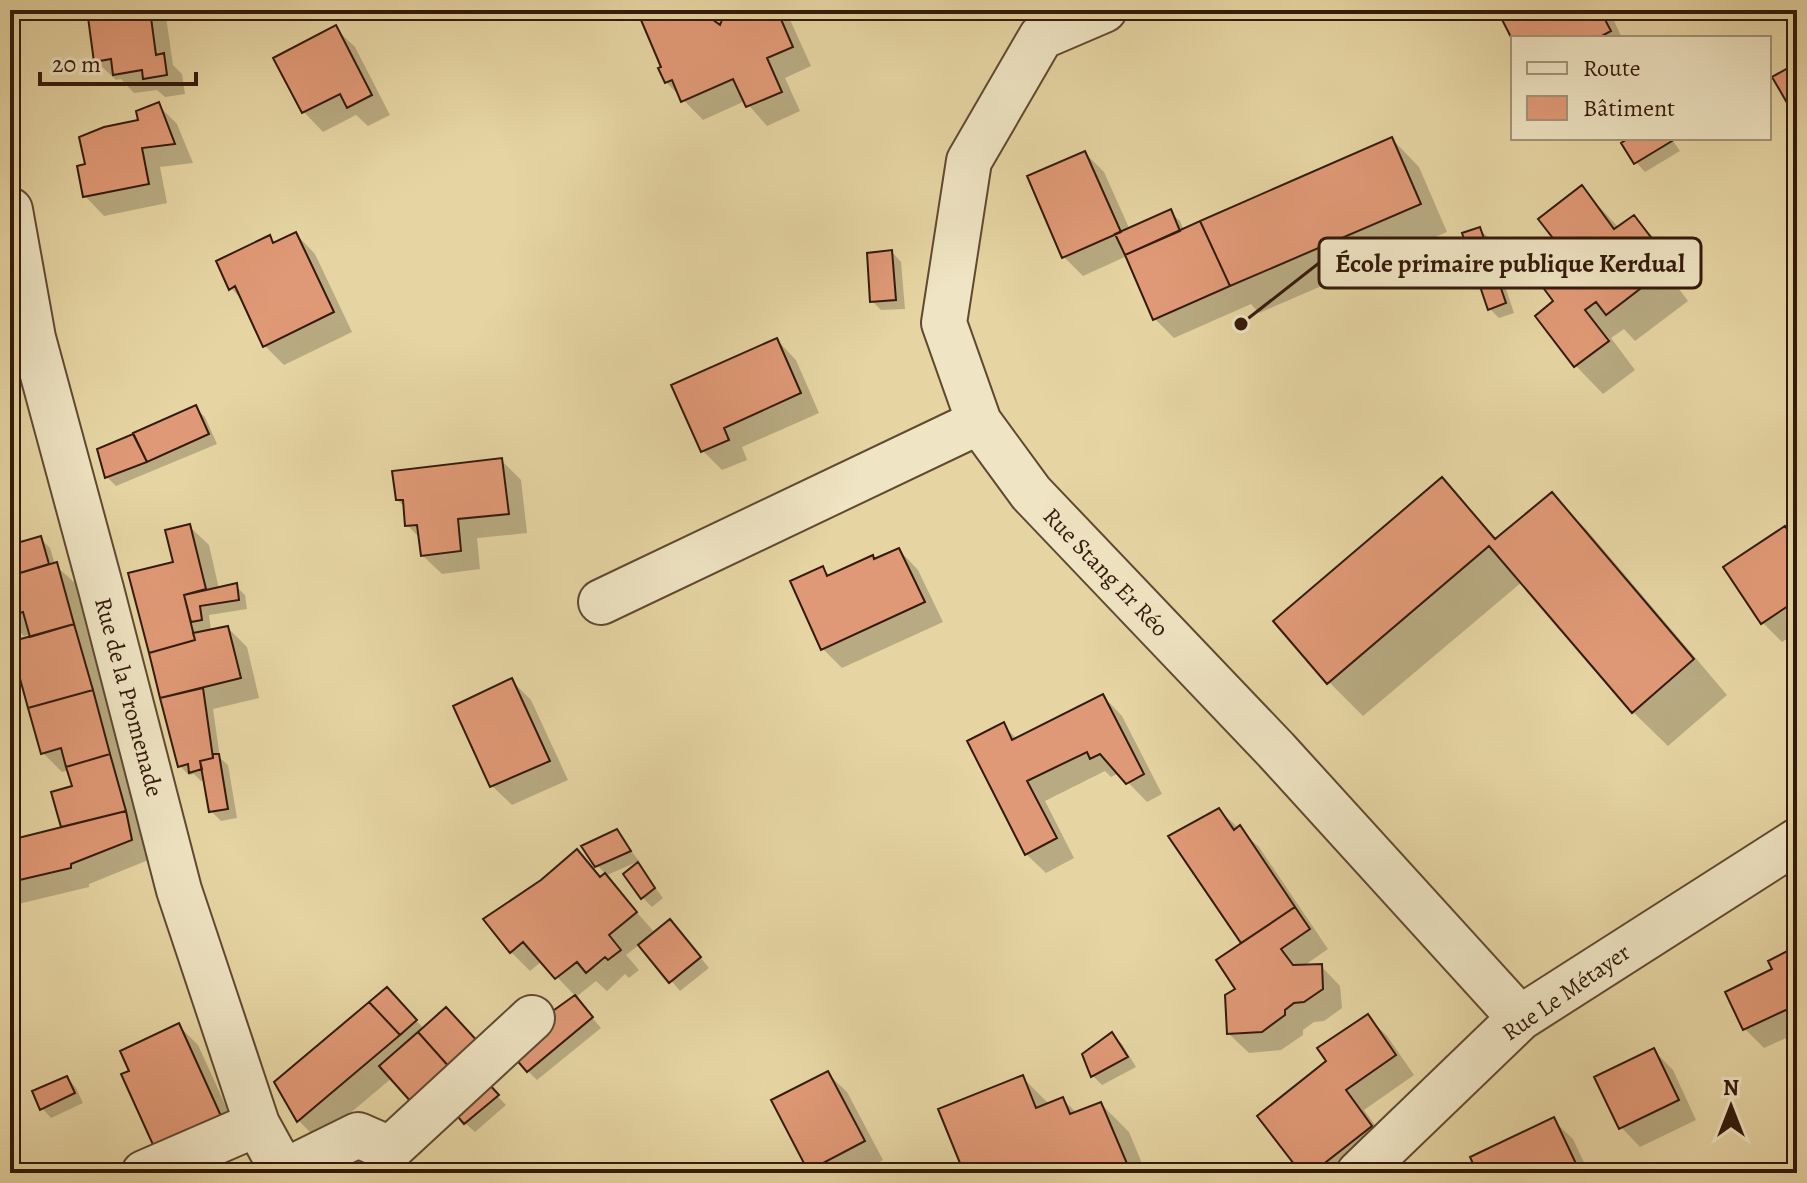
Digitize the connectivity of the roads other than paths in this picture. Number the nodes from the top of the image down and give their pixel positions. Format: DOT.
graph roads {
  1 [pos="1104,10"];
  2 [pos="1035,24"];
  3 [pos="10,210"];
  4 [pos="21,341"];
  5 [pos="979,422"];
  6 [pos="601,602"];
  7 [pos="1797,841"];
  8 [pos="532,1018"];
  9 [pos="1520,1018"];
  10 [pos="257,1124"];
  11 [pos="284,1172"];
  12 [pos="144,1173"];
  13 [pos="1359,1173"];
  1 -- 2 [label="street, Rue Stang Er Réo"];
  2 -- 5 [label="street, Rue Stang Er Réo"];
  3 -- 4 [label="street, Rue de la Promenade"];
  4 -- 10 [label="street, Rue de la Promenade"];
  5 -- 6 [label="street"];
  5 -- 9 [label="street, Rue Stang Er Réo"];
  7 -- 9 [label="street, Rue Le Métayer"];
  8 -- 11 [label="street"];
  9 -- 13 [label="street, Rue Le Métayer"];
  10 -- 11 [label="street, Rue de la Promenade"];
  10 -- 12 [label="street"];
}
